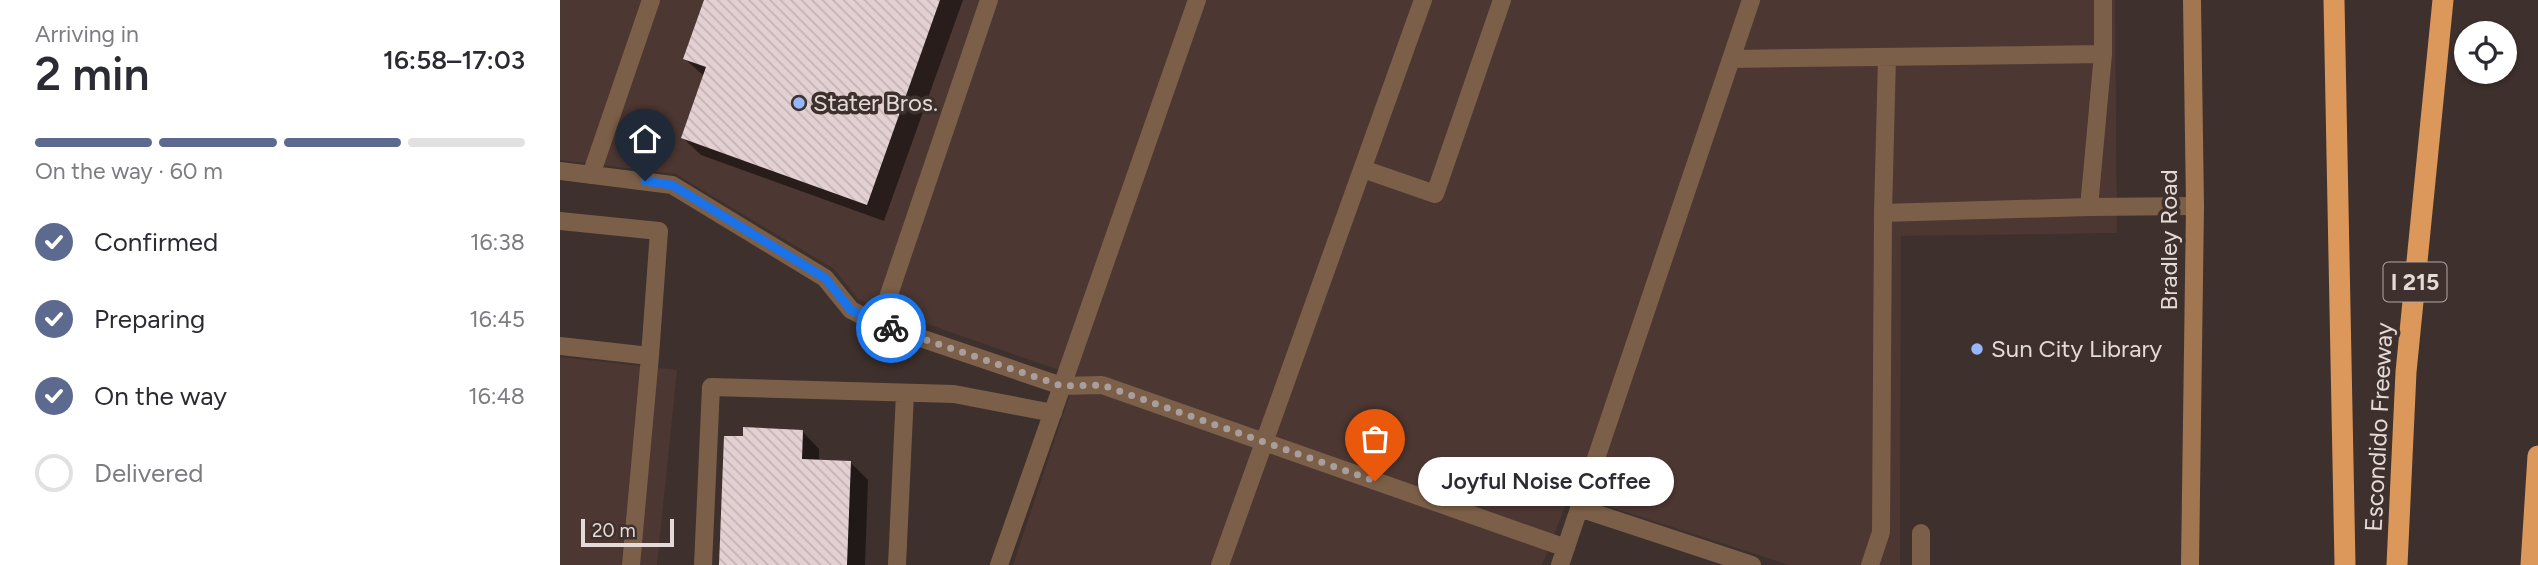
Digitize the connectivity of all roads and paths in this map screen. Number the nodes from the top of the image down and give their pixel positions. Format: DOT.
graph roads {
  1 [pos="651,0"];
  2 [pos="989,0"];
  3 [pos="1197,0"];
  4 [pos="1423,0"];
  5 [pos="1502,0"];
  6 [pos="1751,0"];
  7 [pos="2103,0"];
  8 [pos="2192,0"];
  9 [pos="2334,0"];
  10 [pos="2443,0"];
  11 [pos="2103,54"];
  12 [pos="1887,57"];
  13 [pos="1731,59"];
  14 [pos="1363,169"];
  15 [pos="560,171"];
  16 [pos="591,175"];
  17 [pos="2195,206"];
  18 [pos="2089,207"];
  19 [pos="1883,213"];
  20 [pos="560,221"];
  21 [pos="879,324"];
  22 [pos="560,346"];
  23 [pos="650,356"];
  24 [pos="1062,386"];
  25 [pos="905,393"];
  26 [pos="1053,413"];
  27 [pos="1264,442"];
  28 [pos="2538,456"];
  29 [pos="1579,508"];
  30 [pos="1921,533"];
  31 [pos="1563,556"];
  32 [pos="631,565"];
  33 [pos="703,565"];
  34 [pos="897,565"];
  35 [pos="999,565"];
  36 [pos="1220,565"];
  37 [pos="1752,565"];
  38 [pos="1870,565"];
  39 [pos="1921,565"];
  40 [pos="2190,565"];
  41 [pos="2345,565"];
  42 [pos="2397,565"];
  43 [pos="2531,565"];
  1 -- 16 [label="lane"];
  2 -- 21 [label="lane"];
  3 -- 24 [label="lane"];
  4 -- 14 [label="lane"];
  5 -- 14 [label="lane"];
  6 -- 13 [label="lane"];
  7 -- 11 [label="lane"];
  8 -- 17 [label="street, Bradley Road"];
  9 -- 41 [label="highway"];
  10 -- 42 [label="highway, Escondido Freeway / I 215"];
  11 -- 12 [label="lane"];
  11 -- 18 [label="lane"];
  12 -- 13 [label="lane"];
  12 -- 19 [label="lane"];
  13 -- 29 [label="lane"];
  14 -- 27 [label="lane"];
  15 -- 16 [label="lane"];
  16 -- 21 [label="lane"];
  17 -- 18 [label="lane"];
  17 -- 40 [label="street, Bradley Road"];
  18 -- 19 [label="lane"];
  19 -- 38 [label="lane"];
  20 -- 23 [label="lane"];
  21 -- 24 [label="lane"];
  22 -- 23 [label="lane"];
  23 -- 32 [label="lane"];
  24 -- 26 [label="lane"];
  24 -- 27 [label="lane"];
  25 -- 26 [label="lane"];
  25 -- 33 [label="lane"];
  25 -- 34 [label="lane"];
  26 -- 35 [label="lane"];
  27 -- 31 [label="lane"];
  27 -- 36 [label="lane"];
  28 -- 43 [label="highway"];
  29 -- 31 [label="lane"];
  29 -- 37 [label="lane"];
  30 -- 39 [label="lane"];
}
